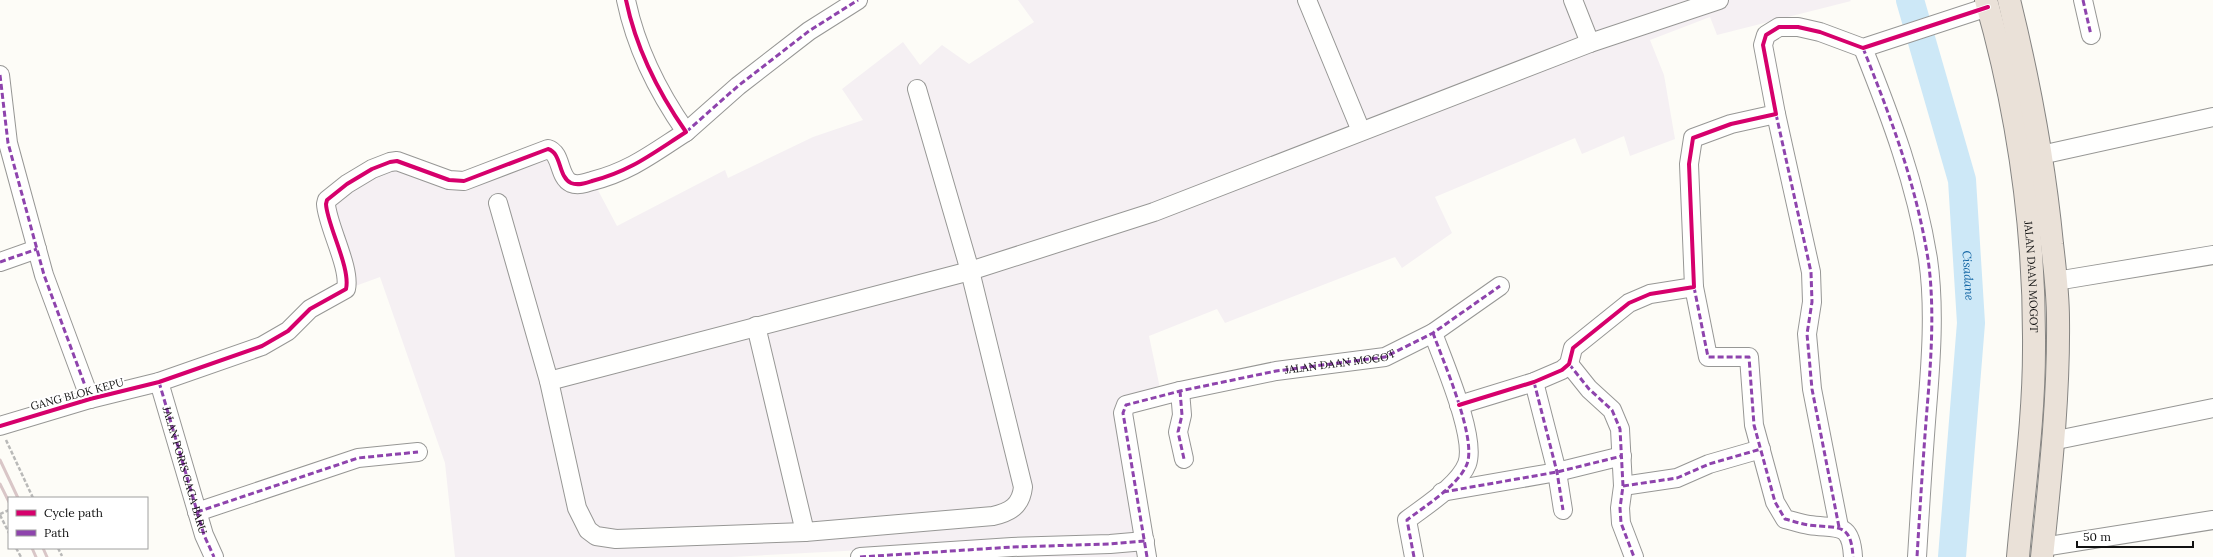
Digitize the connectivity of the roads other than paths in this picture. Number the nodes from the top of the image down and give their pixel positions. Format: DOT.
graph roads {
  1 [pos="626,0"];
  2 [pos="858,0"];
  3 [pos="1307,0"];
  4 [pos="1573,0"];
  5 [pos="1719,0"];
  6 [pos="2009,0"];
  7 [pos="2083,0"];
  8 [pos="1982,6"];
  9 [pos="2092,35"];
  10 [pos="1590,43"];
  11 [pos="1870,46"];
  12 [pos="0,75"];
  13 [pos="917,89"];
  14 [pos="1776,114"];
  15 [pos="2213,117"];
  16 [pos="1361,131"];
  17 [pos="686,132"];
  18 [pos="2042,155"];
  19 [pos="498,204"];
  20 [pos="37,249"];
  21 [pos="2213,255"];
  22 [pos="0,262"];
  23 [pos="970,271"];
  24 [pos="2056,281"];
  25 [pos="1500,286"];
  26 [pos="1694,287"];
  27 [pos="756,326"];
  28 [pos="1433,333"];
  29 [pos="2034,351"];
  30 [pos="2058,353"];
  31 [pos="1568,364"];
  32 [pos="549,381"];
  33 [pos="159,382"];
  34 [pos="1534,382"];
  35 [pos="1180,391"];
  36 [pos="90,399"];
  37 [pos="1459,405"];
  38 [pos="2213,408"];
  39 [pos="2,430"];
  40 [pos="2052,441"];
  41 [pos="1761,449"];
  42 [pos="418,452"];
  43 [pos="1622,456"];
  44 [pos="1184,459"];
  45 [pos="1557,472"];
  46 [pos="1623,486"];
  47 [pos="1441,493"];
  48 [pos="1563,510"];
  49 [pos="197,512"];
  50 [pos="2213,520"];
  51 [pos="1839,527"];
  52 [pos="805,532"];
  53 [pos="1146,549"];
  54 [pos="1013,552"];
  55 [pos="2043,552"];
  56 [pos="214,557"];
  57 [pos="860,557"];
  58 [pos="1414,557"];
  59 [pos="1634,557"];
  60 [pos="1853,557"];
  61 [pos="1917,557"];
  62 [pos="2018,557"];
  1 -- 17 [label="street"];
  2 -- 17 [label="street"];
  3 -- 16 [label="street"];
  4 -- 10 [label="street"];
  5 -- 10 [label="street"];
  6 -- 18 [label="highway, JALAN DAAN MOGOT"];
  7 -- 9 [label="street"];
  8 -- 11 [label="street"];
  8 -- 29 [label="highway, JALAN DAAN MOGOT"];
  10 -- 16 [label="street"];
  11 -- 14 [label="street"];
  11 -- 61 [label="street"];
  12 -- 20 [label="street"];
  13 -- 23 [label="street"];
  14 -- 26 [label="street"];
  14 -- 51 [label="street"];
  15 -- 18 [label="street"];
  16 -- 23 [label="street"];
  17 -- 33 [label="street, GANG BLOK KEPU"];
  18 -- 24 [label="highway, JALAN DAAN MOGOT"];
  19 -- 32 [label="street"];
  20 -- 22 [label="street"];
  20 -- 36 [label="street"];
  21 -- 24 [label="street"];
  23 -- 27 [label="street"];
  23 -- 52 [label="street"];
  24 -- 30 [label="highway, JALAN DAAN MOGOT"];
  25 -- 28 [label="street, JALAN DAAN MOGOT"];
  26 -- 31 [label="street"];
  26 -- 41 [label="street"];
  27 -- 32 [label="street"];
  27 -- 52 [label="street"];
  28 -- 35 [label="street, JALAN DAAN MOGOT"];
  28 -- 37 [label="street"];
  29 -- 30 [label="highway"];
  29 -- 62 [label="highway, JALAN DAAN MOGOT"];
  30 -- 40 [label="highway, JALAN DAAN MOGOT"];
  31 -- 34 [label="street"];
  31 -- 43 [label="street"];
  32 -- 52 [label="street"];
  33 -- 36 [label="street, GANG BLOK KEPU"];
  33 -- 49 [label="street, JALAN PORIS GAGA BARU"];
  34 -- 37 [label="street"];
  34 -- 45 [label="street"];
  35 -- 44 [label="street"];
  35 -- 53 [label="street, JALAN DAAN MOGOT"];
  36 -- 39 [label="street, GANG BLOK KEPU"];
  37 -- 47 [label="street"];
  38 -- 40 [label="street"];
  40 -- 55 [label="highway, JALAN DAAN MOGOT"];
  41 -- 46 [label="street"];
  41 -- 51 [label="street"];
  42 -- 49 [label="street"];
  43 -- 45 [label="street"];
  43 -- 46 [label="street"];
  45 -- 47 [label="street"];
  45 -- 48 [label="street"];
  46 -- 59 [label="street"];
  47 -- 58 [label="street"];
  49 -- 56 [label="street, JALAN PORIS GAGA BARU"];
  50 -- 55 [label="street"];
  51 -- 60 [label="street"];
  53 -- 54 [label="street"];
  54 -- 57 [label="street"];
}
